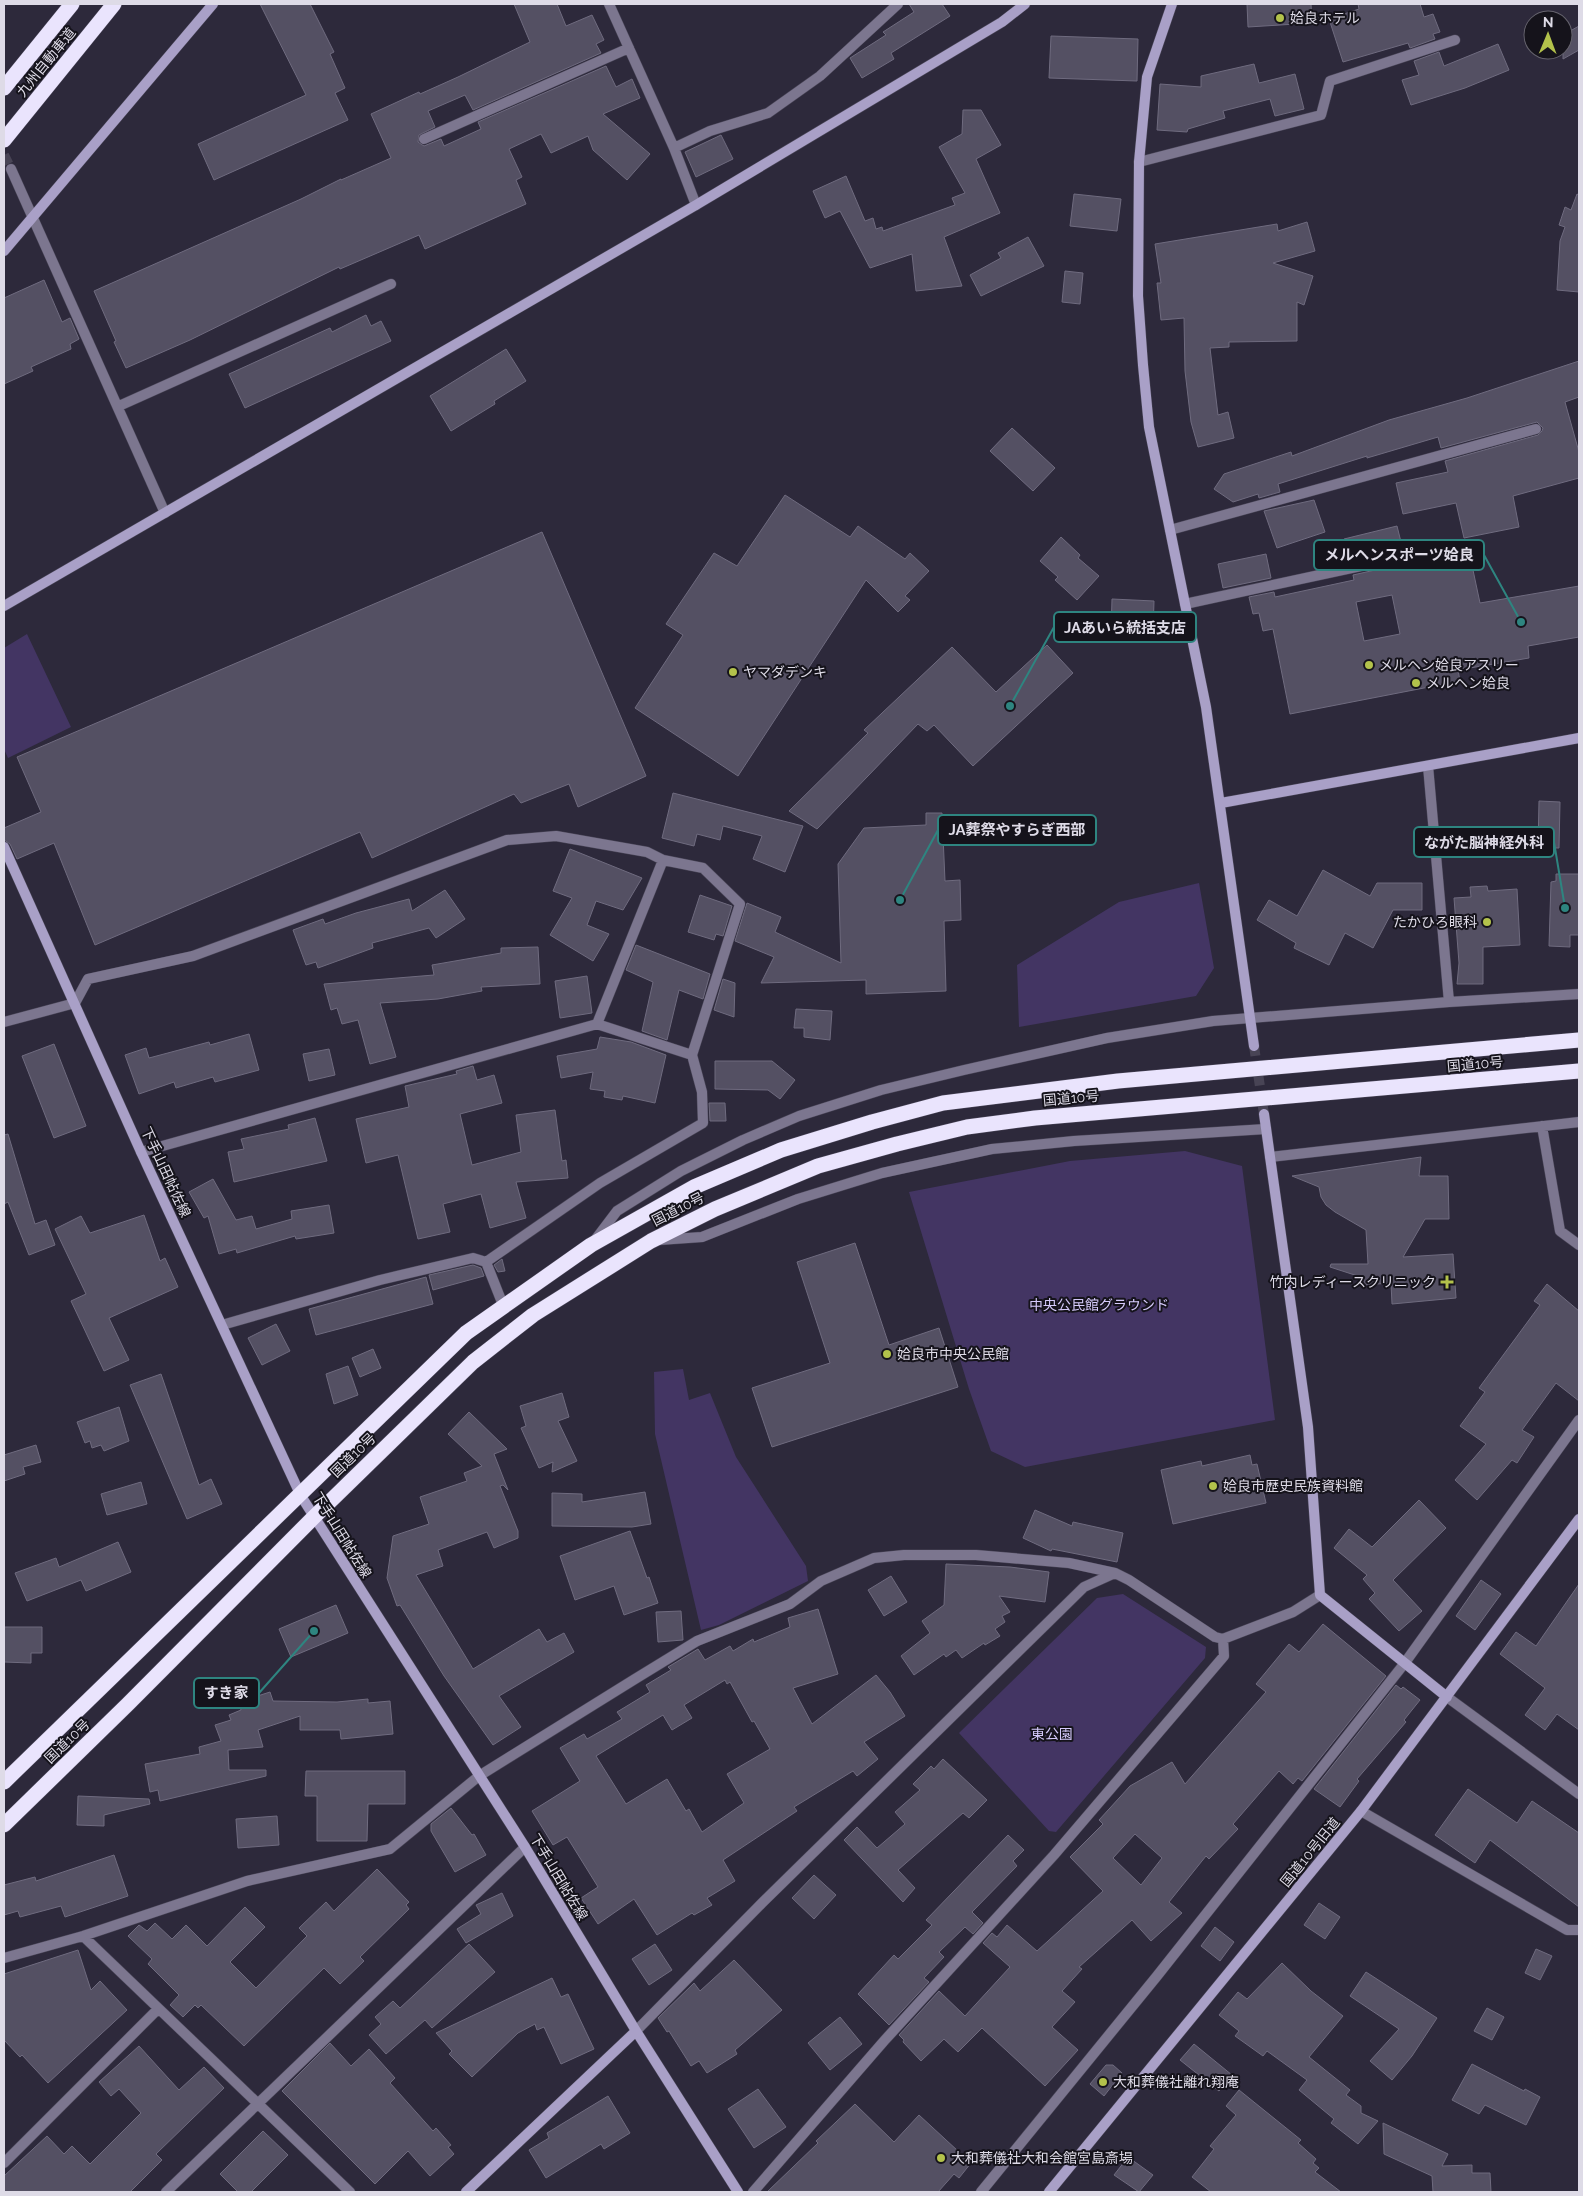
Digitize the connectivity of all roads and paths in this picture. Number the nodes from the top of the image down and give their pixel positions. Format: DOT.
graph roads {
  1 [pos="72,4"];
  2 [pos="114,4"];
  3 [pos="213,4"];
  4 [pos="609,4"];
  5 [pos="898,4"];
  6 [pos="1025,4"];
  7 [pos="1172,4"];
  8 [pos="1455,40"];
  9 [pos="629,48"];
  10 [pos="4,88"];
  11 [pos="424,139"];
  12 [pos="4,140"];
  13 [pos="674,148"];
  14 [pos="1138,162"];
  15 [pos="11,169"];
  16 [pos="696,205"];
  17 [pos="34,217"];
  18 [pos="4,251"];
  19 [pos="392,284"];
  20 [pos="118,406"];
  21 [pos="1536,429"];
  22 [pos="165,513"];
  23 [pos="1170,530"];
  24 [pos="1454,546"];
  25 [pos="1186,604"];
  26 [pos="4,606"];
  27 [pos="1579,738"];
  28 [pos="1428,766"];
  29 [pos="1221,803"];
  30 [pos="4,847"];
  31 [pos="663,860"];
  32 [pos="1579,994"];
  33 [pos="1449,1002"];
  34 [pos="75,1003"];
  35 [pos="1250,1017"];
  36 [pos="4,1022"];
  37 [pos="598,1024"];
  38 [pos="1579,1040"];
  39 [pos="1254,1046"];
  40 [pos="692,1055"];
  41 [pos="1579,1072"];
  42 [pos="1264,1114"];
  43 [pos="1579,1122"];
  44 [pos="1542,1126"];
  45 [pos="1266,1129"];
  46 [pos="141,1152"];
  47 [pos="1270,1156"];
  48 [pos="650,1241"];
  49 [pos="591,1245"];
  50 [pos="1579,1245"];
  51 [pos="486,1262"];
  52 [pos="503,1305"];
  53 [pos="222,1324"];
  54 [pos="1579,1420"];
  55 [pos="301,1496"];
  56 [pos="314,1517"];
  57 [pos="1579,1519"];
  58 [pos="1115,1573"];
  59 [pos="1320,1595"];
  60 [pos="1223,1639"];
  61 [pos="1404,1664"];
  62 [pos="1447,1697"];
  63 [pos="479,1776"];
  64 [pos="4,1782"];
  65 [pos="1579,1794"];
  66 [pos="1361,1811"];
  67 [pos="4,1825"];
  68 [pos="525,1847"];
  69 [pos="1579,1930"];
  70 [pos="83,1936"];
  71 [pos="4,1958"];
  72 [pos="158,2009"];
  73 [pos="636,2031"];
  74 [pos="257,2104"];
  75 [pos="4,2163"];
  76 [pos="166,2192"];
  77 [pos="350,2192"];
  78 [pos="466,2192"];
  79 [pos="738,2192"];
  80 [pos="753,2192"];
  81 [pos="981,2192"];
  82 [pos="1049,2192"];
  1 -- 10 [label="highway, 九州自動車道"];
  2 -- 12 [label="highway, 九州自動車道"];
  3 -- 17 [label="street"];
  4 -- 9 [label="street"];
  5 -- 13 [label="street"];
  6 -- 16 [label="street"];
  7 -- 14 [label="street"];
  8 -- 14 [label="street"];
  9 -- 11 [label="street"];
  9 -- 13 [label="street"];
  13 -- 16 [label="street"];
  14 -- 23 [label="street"];
  15 -- 17 [label="street"];
  16 -- 22 [label="street"];
  17 -- 18 [label="street"];
  17 -- 20 [label="street"];
  19 -- 20 [label="street"];
  20 -- 22 [label="street"];
  21 -- 23 [label="street"];
  22 -- 26 [label="street"];
  23 -- 25 [label="street"];
  24 -- 25 [label="street"];
  25 -- 29 [label="street"];
  27 -- 28 [label="street"];
  28 -- 29 [label="street"];
  28 -- 33 [label="street"];
  29 -- 35 [label="street"];
  30 -- 34 [label="street, 下手山田帖佐線"];
  31 -- 34 [label="street"];
  31 -- 37 [label="street"];
  31 -- 40 [label="street"];
  32 -- 33 [label="street"];
  33 -- 35 [label="street"];
  34 -- 36 [label="street"];
  34 -- 46 [label="street, 下手山田帖佐線"];
  35 -- 39 [label="street"];
  35 -- 49 [label="street"];
  37 -- 40 [label="street"];
  37 -- 46 [label="street"];
  38 -- 49 [label="highway, 国道10号"];
  40 -- 51 [label="street"];
  41 -- 48 [label="highway, 国道10号"];
  42 -- 45 [label="street"];
  43 -- 44 [label="street"];
  44 -- 47 [label="street"];
  44 -- 50 [label="street"];
  45 -- 47 [label="street"];
  45 -- 48 [label="street"];
  46 -- 53 [label="street, 下手山田帖佐線"];
  47 -- 59 [label="street"];
  48 -- 56 [label="highway, 国道10号"];
  49 -- 52 [label="highway, 国道10号"];
  51 -- 52 [label="street"];
  51 -- 53 [label="street"];
  52 -- 55 [label="highway, 国道10号"];
  53 -- 55 [label="street, 下手山田帖佐線"];
  54 -- 61 [label="street"];
  55 -- 56 [label="street, 下手山田帖佐線"];
  55 -- 64 [label="highway, 国道10号"];
  56 -- 63 [label="street, 下手山田帖佐線"];
  56 -- 67 [label="highway, 国道10号"];
  57 -- 62 [label="street, 国道10号旧道"];
  58 -- 60 [label="street"];
  58 -- 63 [label="street"];
  58 -- 73 [label="street"];
  59 -- 60 [label="street"];
  59 -- 61 [label="street"];
  60 -- 80 [label="street"];
  61 -- 62 [label="street"];
  61 -- 81 [label="street"];
  62 -- 65 [label="street"];
  62 -- 66 [label="street, 国道10号旧道"];
  63 -- 68 [label="street, 下手山田帖佐線"];
  63 -- 70 [label="street"];
  66 -- 69 [label="street"];
  66 -- 82 [label="street, 国道10号旧道"];
  68 -- 73 [label="street, 下手山田帖佐線"];
  68 -- 74 [label="street"];
  70 -- 71 [label="street"];
  70 -- 72 [label="street"];
  72 -- 74 [label="street"];
  72 -- 75 [label="street"];
  73 -- 78 [label="street"];
  73 -- 79 [label="street, 下手山田帖佐線"];
  74 -- 76 [label="street"];
  74 -- 77 [label="street"];
}
